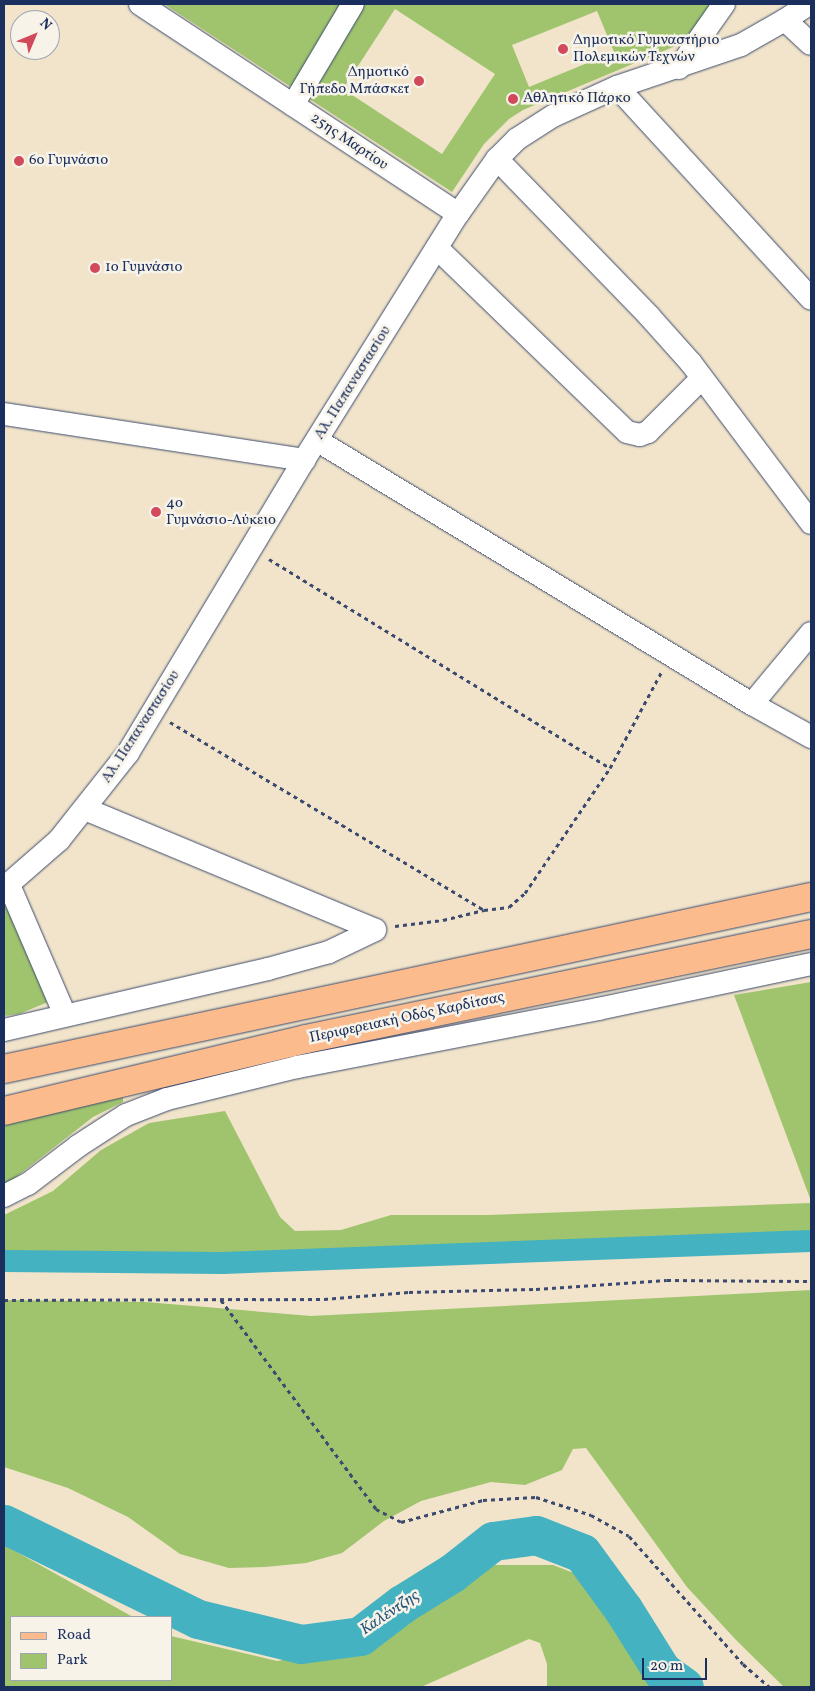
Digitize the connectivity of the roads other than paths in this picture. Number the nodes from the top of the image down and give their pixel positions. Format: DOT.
graph roads {
  1 [pos="140,4"];
  2 [pos="353,4"];
  3 [pos="724,4"];
  4 [pos="809,4"];
  5 [pos="785,20"];
  6 [pos="811,44"];
  7 [pos="679,68"];
  8 [pos="617,87"];
  9 [pos="293,105"];
  10 [pos="497,160"];
  11 [pos="458,214"];
  12 [pos="437,248"];
  13 [pos="811,299"];
  14 [pos="702,378"];
  15 [pos="4,414"];
  16 [pos="318,440"];
  17 [pos="304,460"];
  18 [pos="811,524"];
  19 [pos="811,633"];
  20 [pos="752,704"];
  21 [pos="811,737"];
  22 [pos="85,809"];
  23 [pos="6,886"];
  24 [pos="811,897"];
  25 [pos="811,934"];
  26 [pos="811,964"];
  27 [pos="65,1015"];
  28 [pos="4,1030"];
  29 [pos="4,1069"];
  30 [pos="4,1111"];
  31 [pos="4,1196"];
  1 -- 9 [label="street, 25ης Μαρτίου"];
  2 -- 9 [label="street"];
  3 -- 7 [label="street"];
  4 -- 5 [label="street, Αλ. Παπαναστασίου"];
  5 -- 6 [label="street"];
  5 -- 7 [label="street, Αλ. Παπαναστασίου"];
  7 -- 8 [label="street, Αλ. Παπαναστασίου"];
  8 -- 10 [label="street, Αλ. Παπαναστασίου"];
  8 -- 13 [label="street"];
  9 -- 11 [label="street, 25ης Μαρτίου"];
  10 -- 11 [label="street, Αλ. Παπαναστασίου"];
  10 -- 14 [label="street"];
  11 -- 12 [label="street, Αλ. Παπαναστασίου"];
  12 -- 14 [label="street"];
  12 -- 16 [label="street, Αλ. Παπαναστασίου"];
  14 -- 18 [label="street"];
  15 -- 17 [label="street"];
  16 -- 17 [label="street, Αλ. Παπαναστασίου"];
  16 -- 20 [label="street"];
  17 -- 22 [label="street, Αλ. Παπαναστασίου"];
  19 -- 20 [label="street"];
  20 -- 21 [label="street"];
  22 -- 23 [label="street, Αλ. Παπαναστασίου"];
  22 -- 27 [label="street"];
  23 -- 27 [label="street"];
  24 -- 29 [label="main road"];
  25 -- 30 [label="main road, Περιφερειακή Οδός Καρδίτσας"];
  26 -- 31 [label="street"];
  27 -- 28 [label="street"];
}
